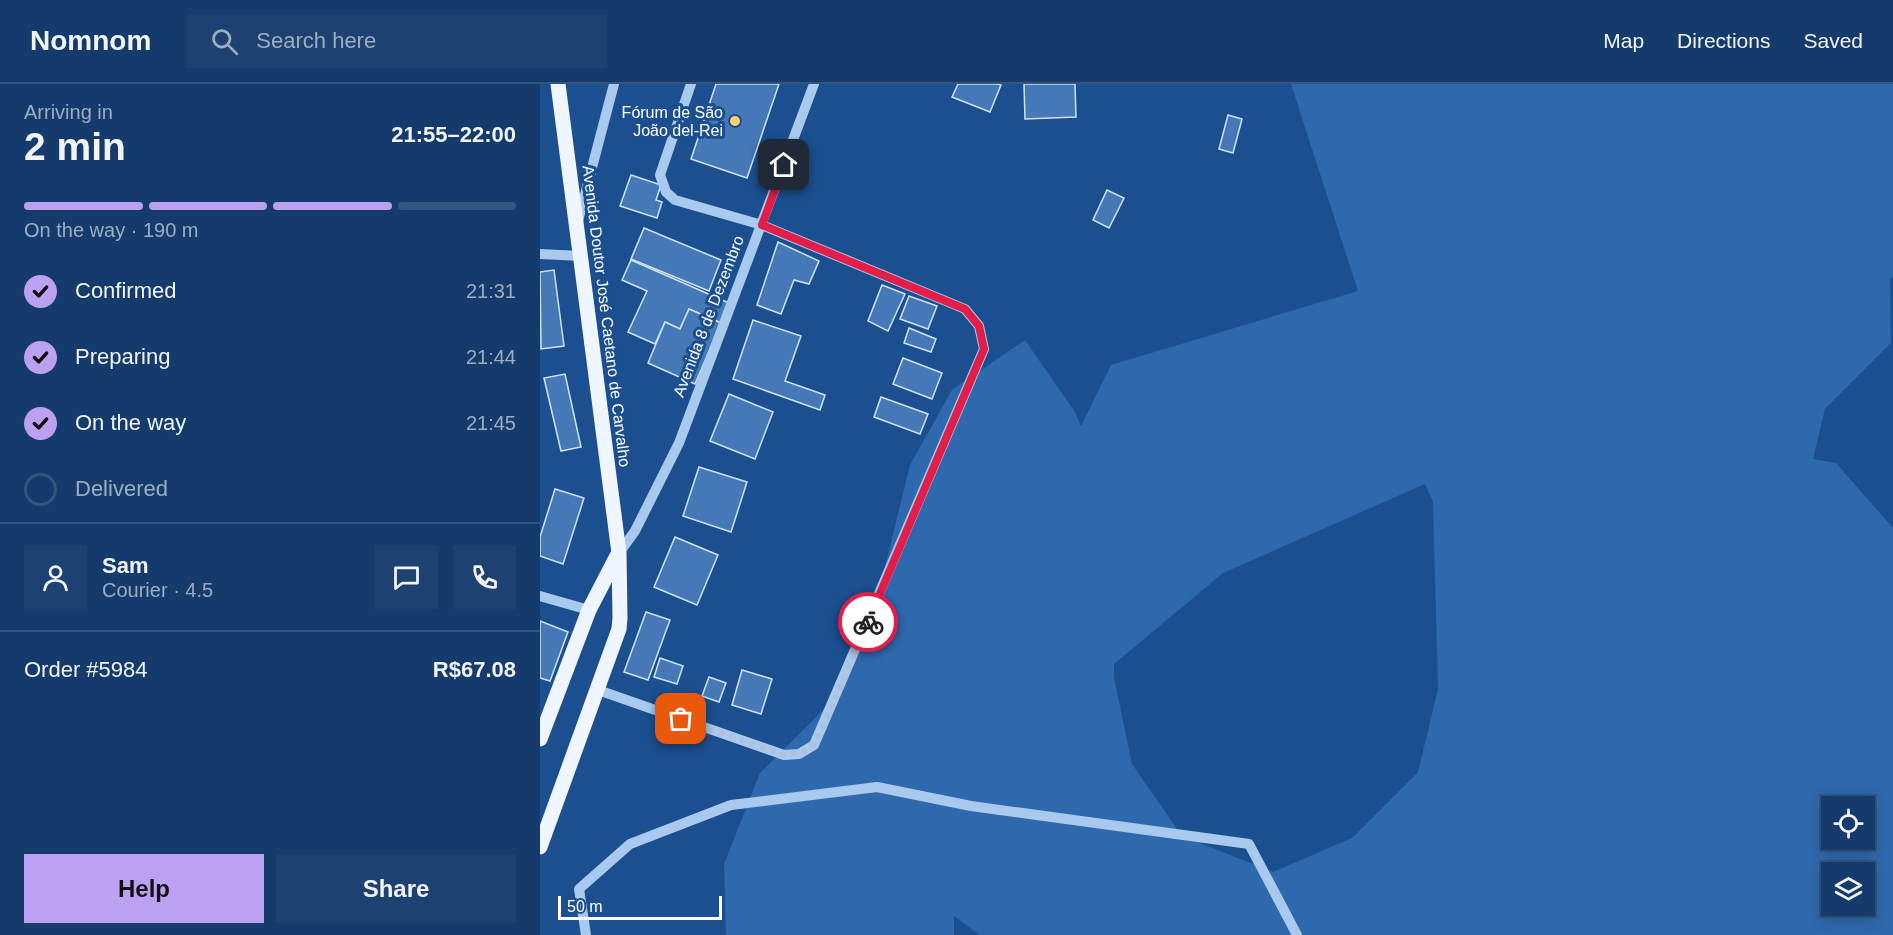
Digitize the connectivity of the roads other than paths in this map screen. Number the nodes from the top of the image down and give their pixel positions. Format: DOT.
graph roads {
  1 [pos="558,84"];
  2 [pos="614,84"];
  3 [pos="691,84"];
  4 [pos="814,84"];
  5 [pos="578,224"];
  6 [pos="762,225"];
  7 [pos="540,254"];
  8 [pos="582,256"];
  9 [pos="619,553"];
  10 [pos="540,596"];
  11 [pos="589,610"];
  12 [pos="598,690"];
  13 [pos="540,739"];
  14 [pos="540,848"];
  15 [pos="586,935"];
  16 [pos="1297,935"];
  1 -- 5 [label="main road, Avenida Doutor José Caetano de Carvalho"];
  2 -- 5 [label="street"];
  3 -- 6 [label="street"];
  4 -- 6 [label="street, Avenida 8 de Dezembro"];
  5 -- 8 [label="main road, Avenida Doutor José Caetano de Carvalho"];
  6 -- 9 [label="street, Avenida 8 de Dezembro"];
  6 -- 12 [label="street"];
  7 -- 8 [label="street"];
  8 -- 9 [label="main road, Avenida Doutor José Caetano de Carvalho"];
  9 -- 11 [label="main road, Avenida 8 de Dezembro"];
  9 -- 12 [label="main road"];
  10 -- 11 [label="street"];
  11 -- 13 [label="main road, Avenida 8 de Dezembro"];
  12 -- 14 [label="main road"];
  15 -- 16 [label="street"];
}
